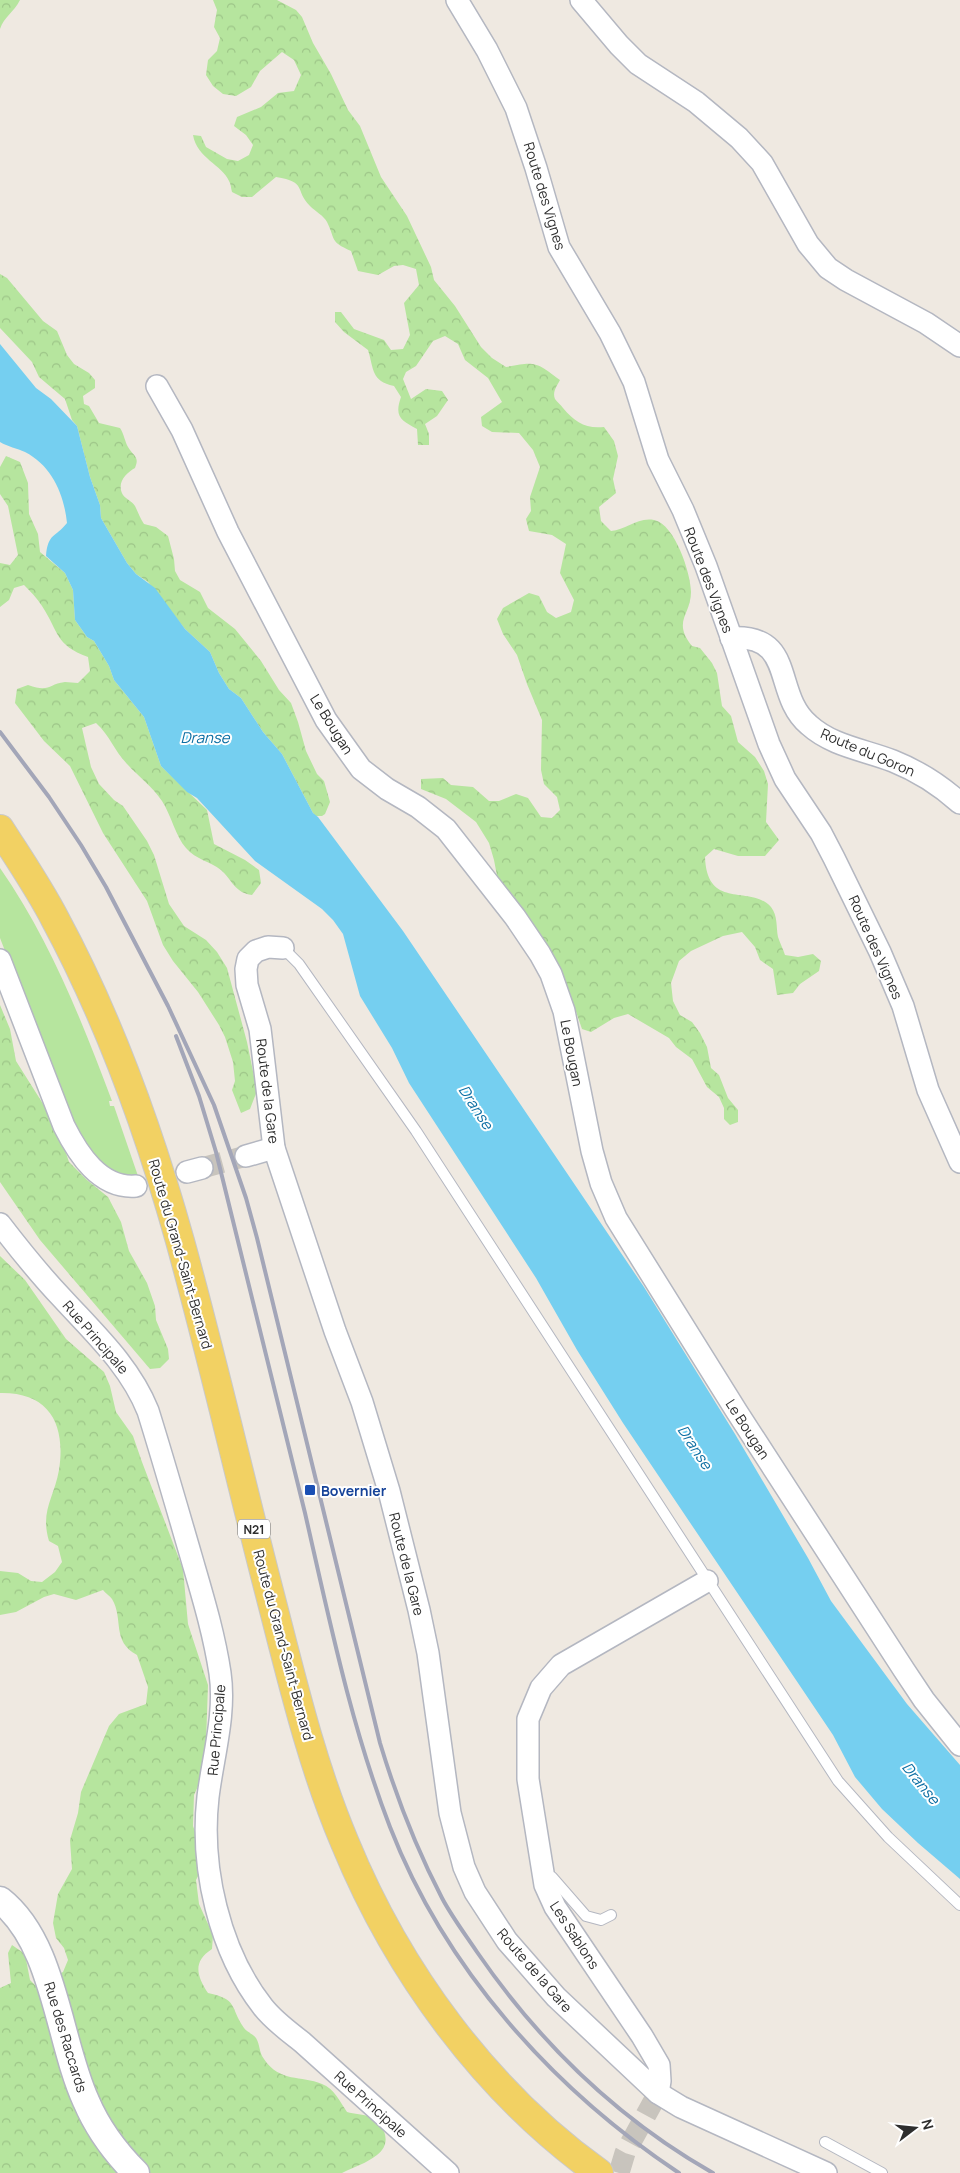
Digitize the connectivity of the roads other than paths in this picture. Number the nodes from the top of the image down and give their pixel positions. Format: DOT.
graph roads {
  1 [pos="457,0"];
  2 [pos="581,0"];
  3 [pos="960,346"];
  4 [pos="156,386"];
  5 [pos="731,638"];
  6 [pos="960,803"];
  7 [pos="0,829"];
  8 [pos="283,948"];
  9 [pos="0,960"];
  10 [pos="274,1148"];
  11 [pos="246,1156"];
  12 [pos="960,1162"];
  13 [pos="136,1186"];
  14 [pos="0,1224"];
  15 [pos="707,1581"];
  16 [pos="960,1745"];
  17 [pos="543,1875"];
  18 [pos="0,1900"];
  19 [pos="960,1905"];
  20 [pos="611,1915"];
  21 [pos="658,2092"];
  22 [pos="826,2142"];
  23 [pos="136,2173"];
  24 [pos="448,2173"];
  25 [pos="599,2173"];
  26 [pos="826,2173"];
  27 [pos="882,2173"];
  1 -- 5 [label="street, Route des Vignes"];
  2 -- 3 [label="street"];
  4 -- 16 [label="street, Le Bougan"];
  5 -- 6 [label="street, Route du Goron"];
  5 -- 12 [label="street, Route des Vignes"];
  7 -- 25 [label="main road, Route du Grand-Saint-Bernard / N21"];
  8 -- 10 [label="street, Route de la Gare"];
  8 -- 15 [label="lane"];
  9 -- 13 [label="street"];
  10 -- 11 [label="street"];
  10 -- 21 [label="street, Route de la Gare"];
  14 -- 24 [label="street, Rue Principale"];
  15 -- 17 [label="street, Les Sablons"];
  15 -- 19 [label="lane"];
  17 -- 20 [label="lane"];
  17 -- 21 [label="street, Les Sablons"];
  18 -- 23 [label="street, Rue des Raccards"];
  21 -- 26 [label="street"];
  22 -- 27 [label="lane"];
}
